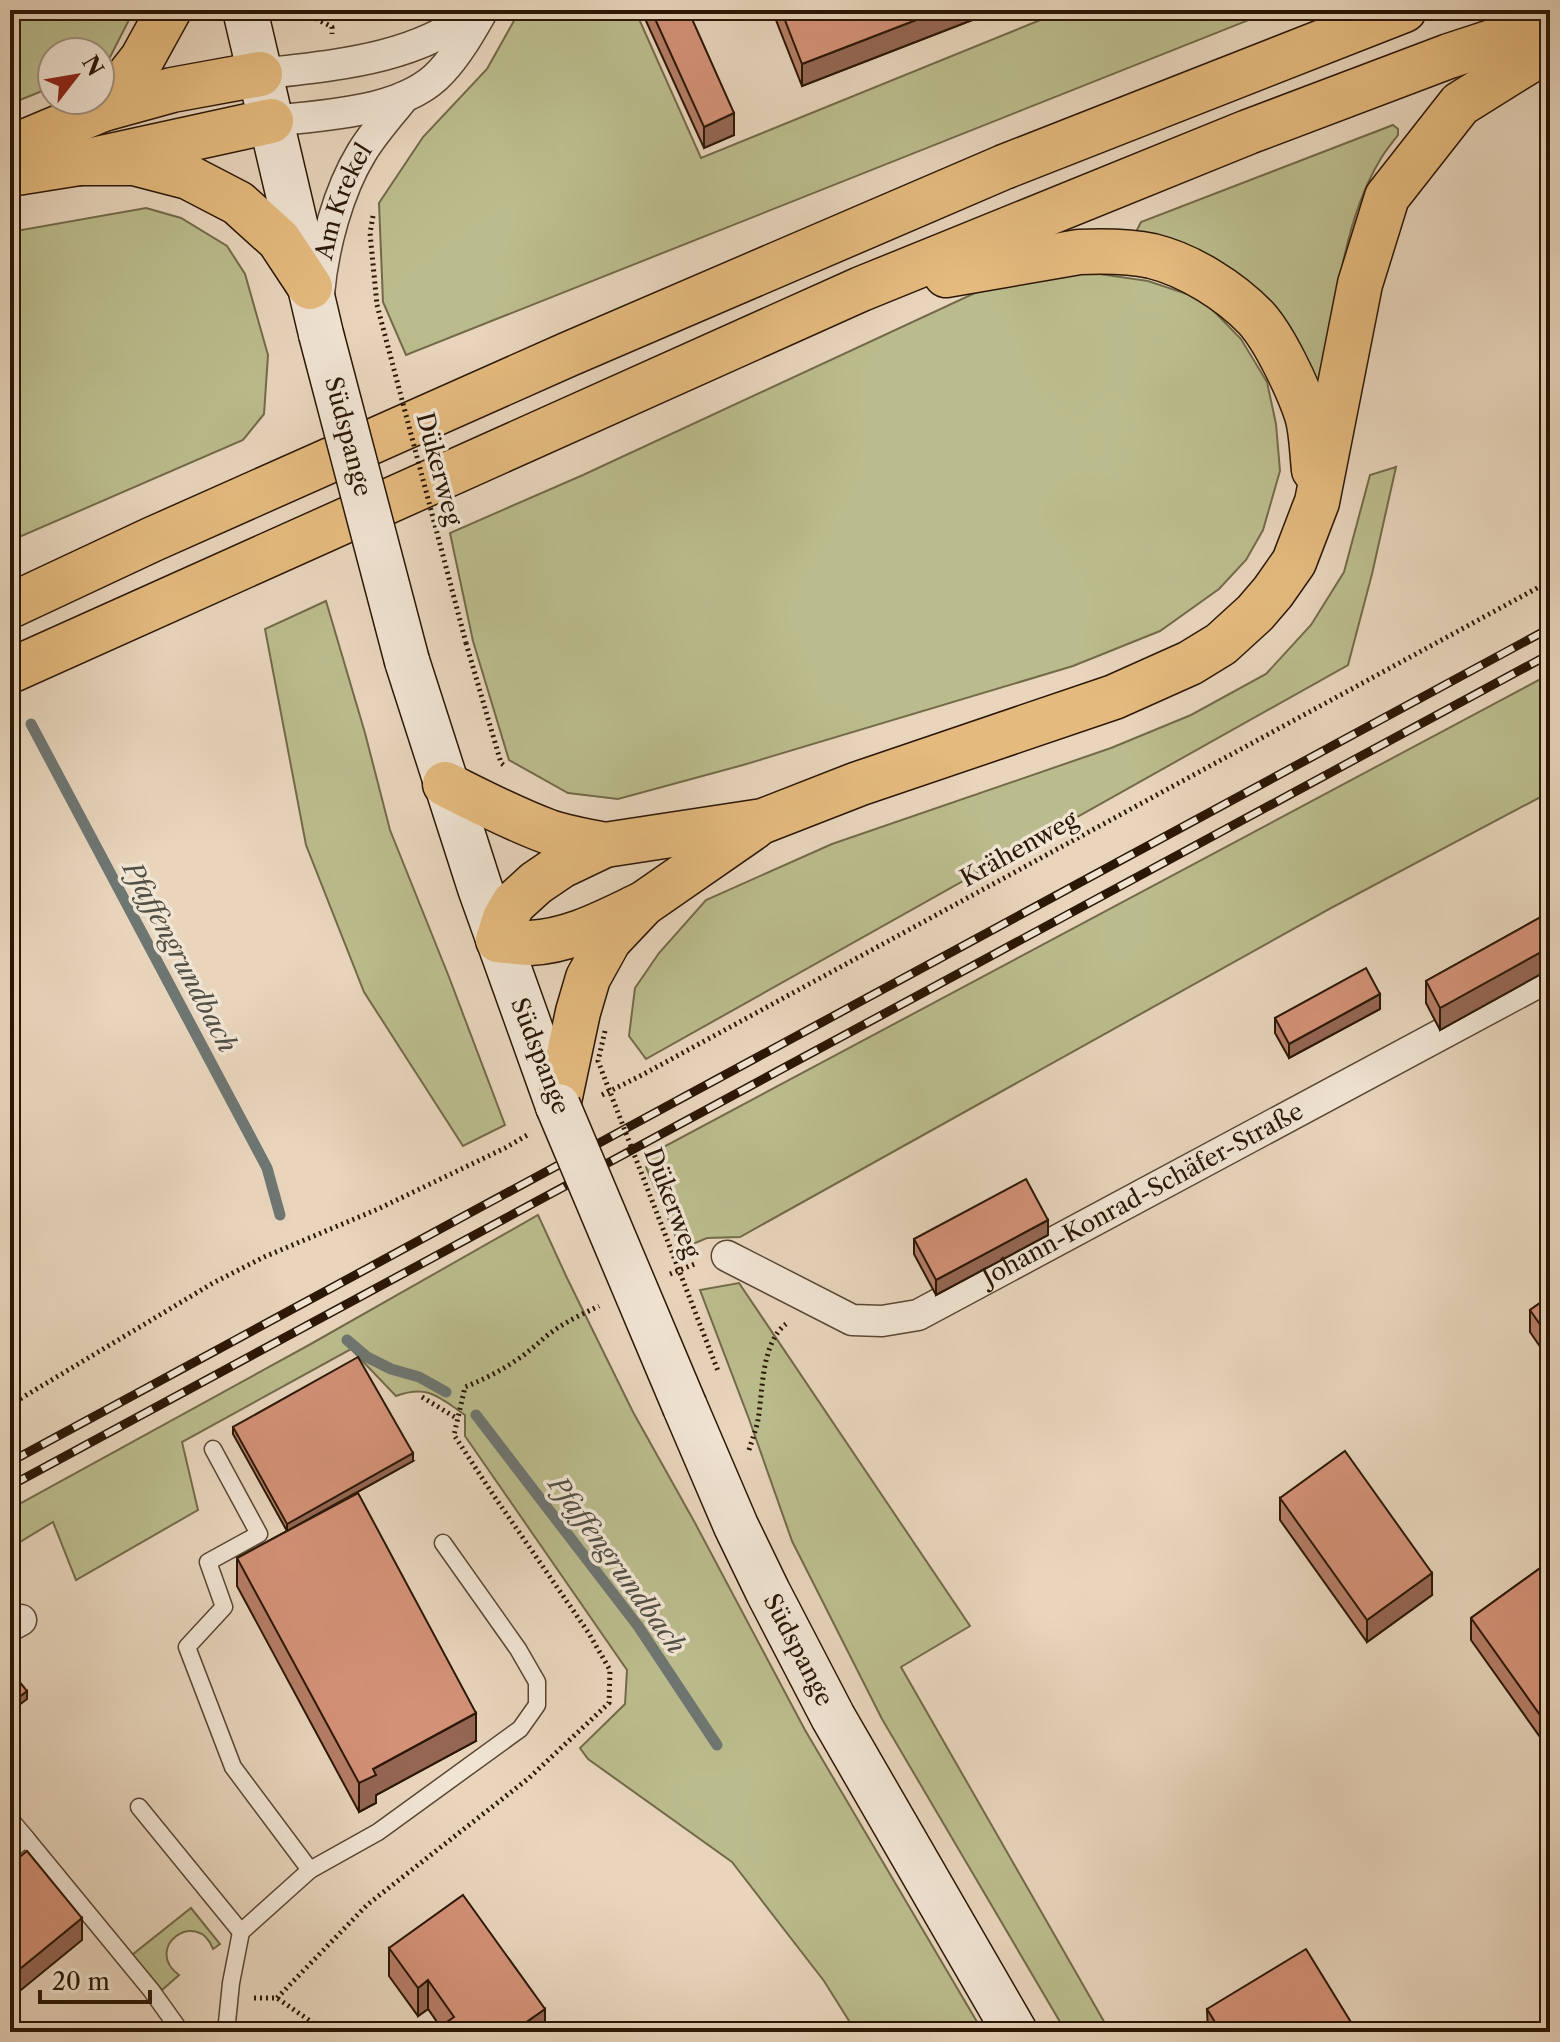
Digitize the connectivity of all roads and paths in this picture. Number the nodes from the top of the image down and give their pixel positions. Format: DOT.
graph roads {
  1 [pos="169,10"];
  2 [pos="245,10"];
  3 [pos="481,10"];
  4 [pos="1404,10"];
  5 [pos="1550,23"];
  6 [pos="1550,48"];
  7 [pos="260,74"];
  8 [pos="116,92"];
  9 [pos="404,97"];
  10 [pos="116,105"];
  11 [pos="86,116"];
  12 [pos="271,121"];
  13 [pos="10,148"];
  14 [pos="79,163"];
  15 [pos="10,174"];
  16 [pos="861,289"];
  17 [pos="377,305"];
  18 [pos="316,313"];
  19 [pos="1317,502"];
  20 [pos="1550,581"];
  21 [pos="10,606"];
  22 [pos="466,643"];
  23 [pos="10,671"];
  24 [pos="445,784"];
  25 [pos="763,821"];
  26 [pos="605,845"];
  27 [pos="643,904"];
  28 [pos="498,940"];
  29 [pos="1550,976"];
  30 [pos="590,1029"];
  31 [pos="562,1112"];
  32 [pos="727,1256"];
  33 [pos="665,1276"];
  34 [pos="600,1306"];
  35 [pos="781,1327"];
  36 [pos="718,1371"];
  37 [pos="422,1397"];
  38 [pos="10,1405"];
  39 [pos="458,1419"];
  40 [pos="754,1435"];
  41 [pos="213,1449"];
  42 [pos="443,1543"];
  43 [pos="139,1807"];
  44 [pos="10,1819"];
  45 [pos="26,1838"];
  46 [pos="10,1851"];
  47 [pos="310,1870"];
  48 [pos="241,1932"];
  49 [pos="181,2032"];
  50 [pos="226,2032"];
  51 [pos="326,2032"];
  52 [pos="1015,2032"];
  1 -- 8 [label="highway"];
  2 -- 7 [label="main road, Südspange"];
  3 -- 7 [label="street, Am Krekel"];
  3 -- 9 [label="street, Am Krekel"];
  4 -- 21 [label="highway"];
  5 -- 16 [label="highway"];
  6 -- 19 [label="highway"];
  7 -- 10 [label="highway"];
  7 -- 12 [label="main road, Südspange"];
  9 -- 12 [label="street, Am Krekel"];
  9 -- 18 [label="street, Am Krekel"];
  11 -- 13 [label="highway"];
  12 -- 14 [label="highway"];
  12 -- 18 [label="main road, Südspange"];
  14 -- 15 [label="highway"];
  14 -- 18 [label="highway"];
  16 -- 19 [label="highway"];
  16 -- 23 [label="highway"];
  17 -- 22 [label="path, Dükerweg, bridge"];
  18 -- 24 [label="main road, Südspange, bridge"];
  19 -- 25 [label="highway"];
  20 -- 31 [label="path, Krähenweg"];
  24 -- 26 [label="highway"];
  24 -- 28 [label="main road, Südspange"];
  25 -- 26 [label="highway"];
  25 -- 27 [label="highway"];
  26 -- 28 [label="highway"];
  27 -- 28 [label="highway"];
  27 -- 30 [label="highway"];
  28 -- 31 [label="main road, Südspange"];
  29 -- 32 [label="street, Johann-Konrad-Schäfer-Straße"];
  30 -- 31 [label="highway"];
  30 -- 36 [label="path, Dükerweg, bridge"];
  31 -- 38 [label="path, Krähenweg"];
  31 -- 52 [label="main road, Südspange, bridge"];
  32 -- 33 [label="path"];
  34 -- 39 [label="path"];
  35 -- 40 [label="path"];
  37 -- 39 [label="path"];
  39 -- 51 [label="path"];
  41 -- 47 [label="lane"];
  42 -- 47 [label="lane"];
  43 -- 48 [label="lane"];
  44 -- 45 [label="lane"];
  45 -- 46 [label="lane"];
  45 -- 49 [label="lane"];
  47 -- 48 [label="lane"];
  48 -- 50 [label="lane"];
}
